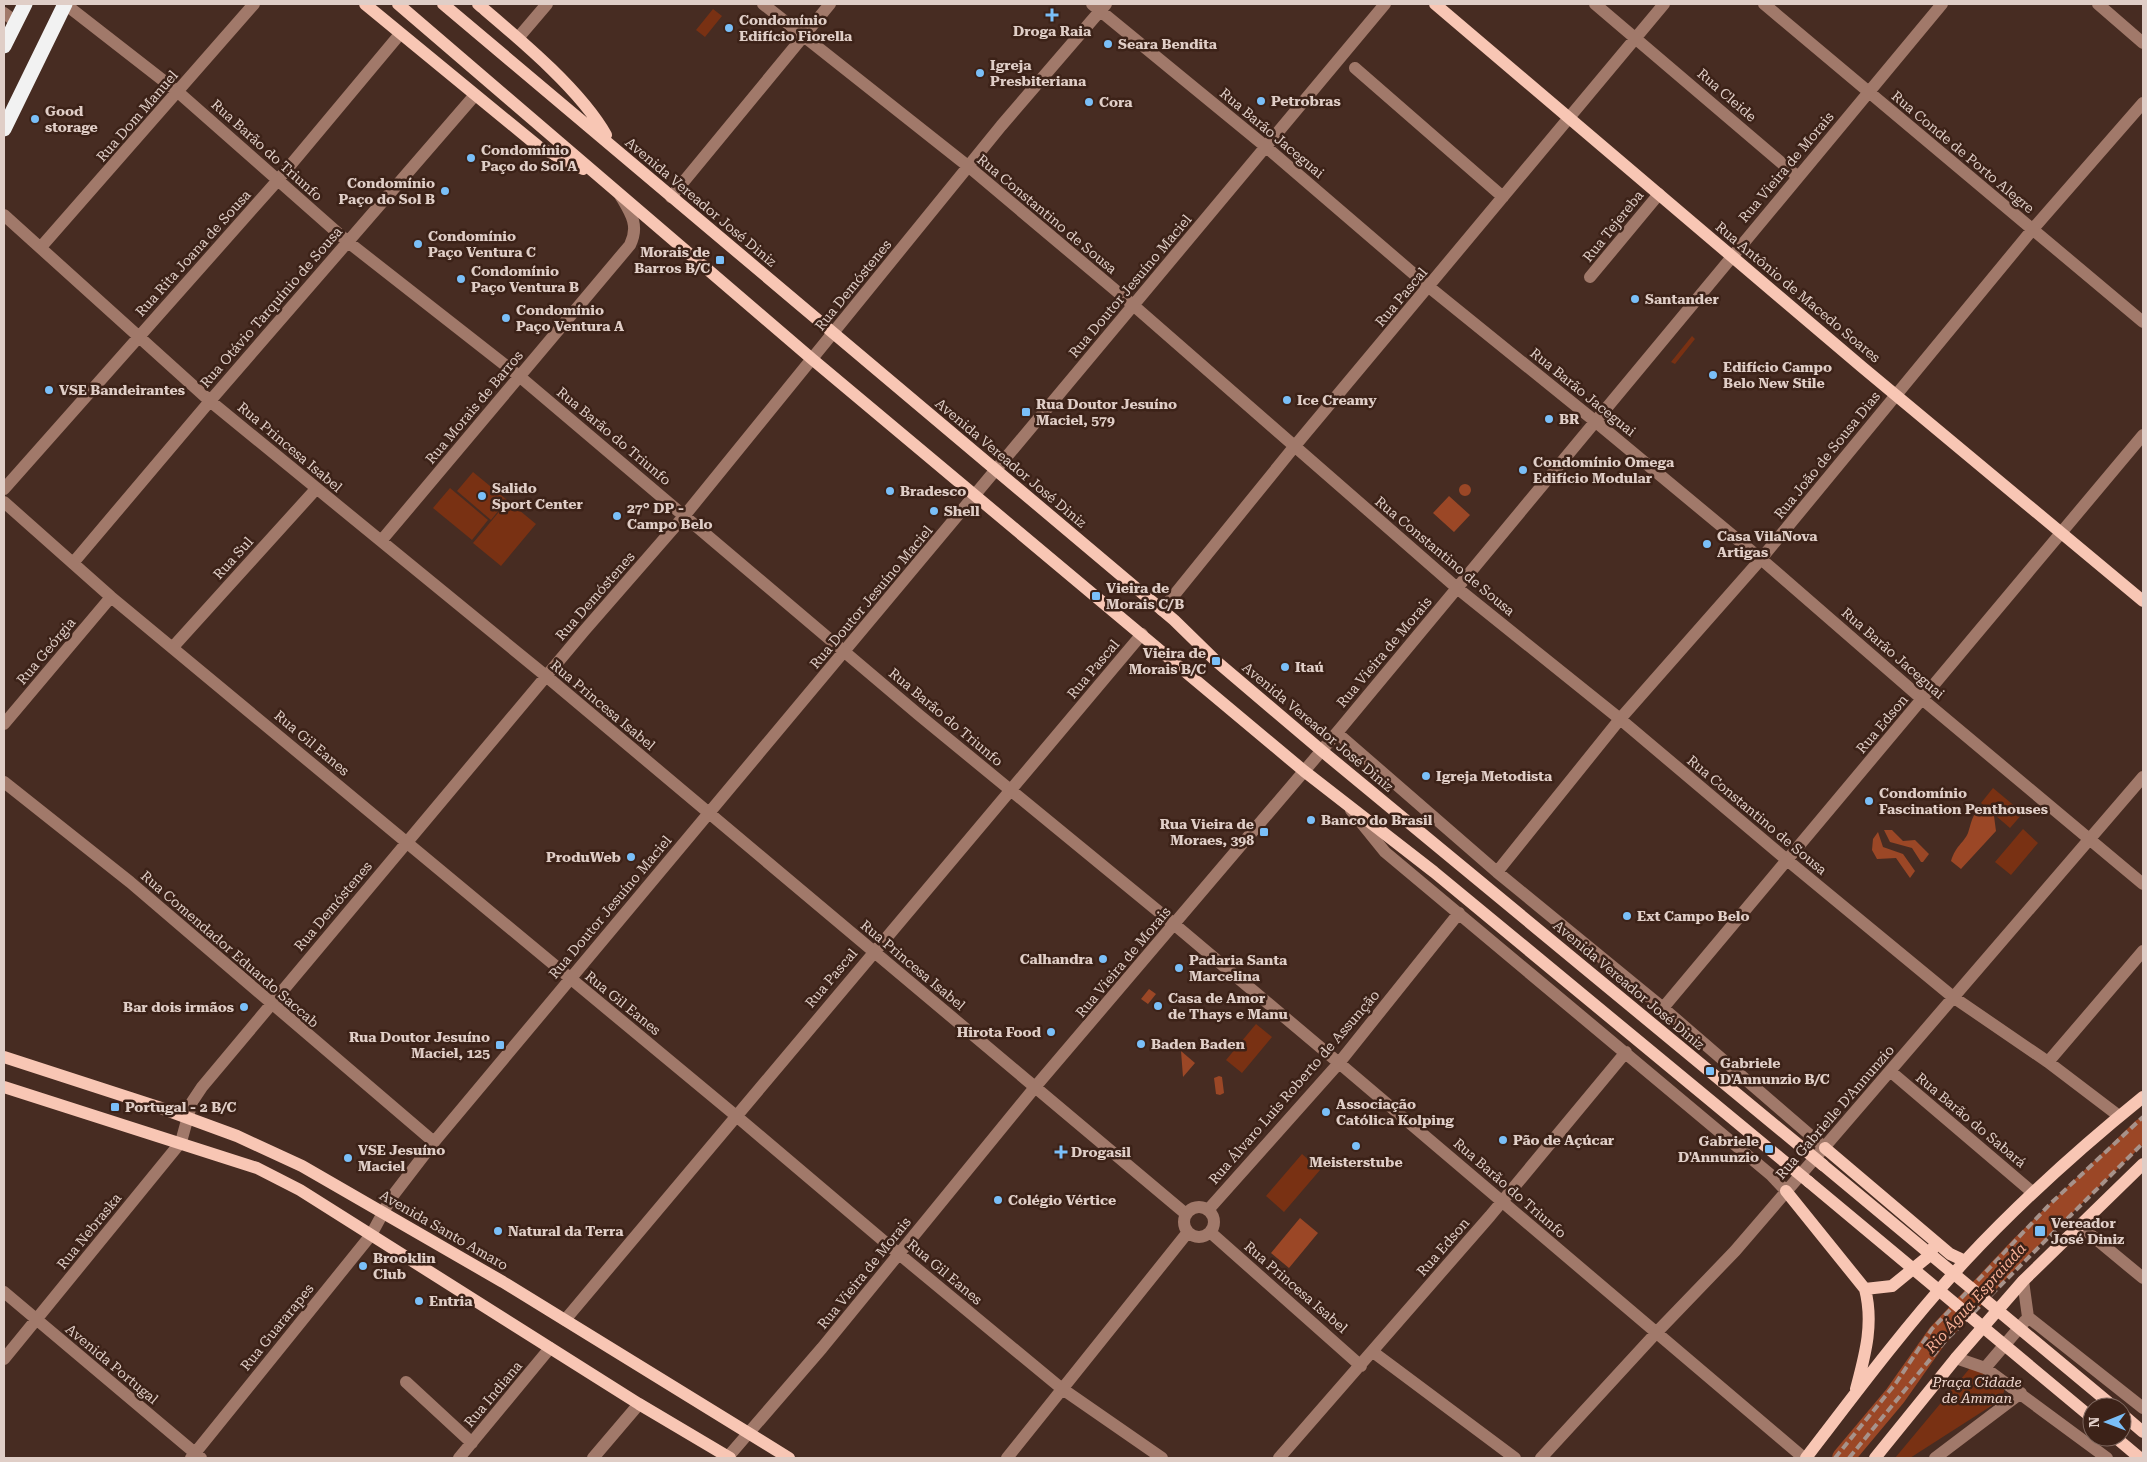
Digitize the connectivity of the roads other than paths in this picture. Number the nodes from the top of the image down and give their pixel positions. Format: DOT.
graph roads {
  1 [pos="24,4"];
  2 [pos="65,4"];
  3 [pos="254,4"];
  4 [pos="365,4"];
  5 [pos="398,4"];
  6 [pos="443,4"];
  7 [pos="478,4"];
  8 [pos="548,4"];
  9 [pos="763,4"];
  10 [pos="830,4"];
  11 [pos="1385,4"];
  12 [pos="1435,4"];
  13 [pos="1595,4"];
  14 [pos="1664,4"];
  15 [pos="1764,4"];
  16 [pos="1942,4"];
  17 [pos="2098,4"];
  18 [pos="1100,6"];
  19 [pos="10,18"];
  20 [pos="400,34"];
  21 [pos="802,36"];
  22 [pos="1636,37"];
  23 [pos="518,38"];
  24 [pos="2143,43"];
  25 [pos="4,46"];
  26 [pos="1355,68"];
  27 [pos="178,92"];
  28 [pos="1868,93"];
  29 [pos="475,95"];
  30 [pos="2143,103"];
  31 [pos="1569,118"];
  32 [pos="4,129"];
  33 [pos="610,144"];
  34 [pos="1265,146"];
  35 [pos="969,167"];
  36 [pos="1798,176"];
  37 [pos="278,180"];
  38 [pos="603,180"];
  39 [pos="618,193"];
  40 [pos="1658,194"];
  41 [pos="671,197"];
  42 [pos="1503,197"];
  43 [pos="4,215"];
  44 [pos="2032,230"];
  45 [pos="348,242"];
  46 [pos="41,247"];
  47 [pos="1732,256"];
  48 [pos="1590,277"];
  49 [pos="1429,287"];
  50 [pos="1133,306"];
  51 [pos="2143,322"];
  52 [pos="833,334"];
  53 [pos="139,337"];
  54 [pos="812,359"];
  55 [pos="520,376"];
  56 [pos="1896,395"];
  57 [pos="210,401"];
  58 [pos="1596,422"];
  59 [pos="2143,435"];
  60 [pos="1294,446"];
  61 [pos="997,470"];
  62 [pos="4,489"];
  63 [pos="316,489"];
  64 [pos="976,495"];
  65 [pos="4,502"];
  66 [pos="685,515"];
  67 [pos="2061,533"];
  68 [pos="380,541"];
  69 [pos="1761,560"];
  70 [pos="73,563"];
  71 [pos="1457,588"];
  72 [pos="111,597"];
  73 [pos="2143,601"];
  74 [pos="1162,610"];
  75 [pos="1142,634"];
  76 [pos="173,647"];
  77 [pos="845,652"];
  78 [pos="546,676"];
  79 [pos="1922,699"];
  80 [pos="1620,719"];
  81 [pos="4,724"];
  82 [pos="1336,733"];
  83 [pos="1322,750"];
  84 [pos="1304,771"];
  85 [pos="2143,777"];
  86 [pos="4,782"];
  87 [pos="1011,790"];
  88 [pos="1348,806"];
  89 [pos="708,814"];
  90 [pos="2090,839"];
  91 [pos="406,842"];
  92 [pos="1786,860"];
  93 [pos="1497,872"];
  94 [pos="2143,884"];
  95 [pos="1459,913"];
  96 [pos="1175,925"];
  97 [pos="2143,951"];
  98 [pos="873,952"];
  99 [pos="570,978"];
  100 [pos="1953,997"];
  101 [pos="271,1004"];
  102 [pos="1663,1008"];
  103 [pos="1626,1052"];
  104 [pos="4,1057"];
  105 [pos="2048,1062"];
  106 [pos="1339,1063"];
  107 [pos="1890,1071"];
  108 [pos="1036,1086"];
  109 [pos="4,1087"];
  110 [pos="2143,1097"];
  111 [pos="736,1115"];
  112 [pos="2119,1116"];
  113 [pos="188,1118"];
  114 [pos="181,1142"];
  115 [pos="434,1142"];
  116 [pos="1825,1148"];
  117 [pos="1820,1162"];
  118 [pos="2143,1164"];
  119 [pos="1805,1179"];
  120 [pos="1786,1192"];
  121 [pos="2032,1192"];
  122 [pos="1502,1201"];
  123 [pos="1208,1210"];
  124 [pos="382,1212"];
  125 [pos="1186,1214"];
  126 [pos="2079,1225"];
  127 [pos="1188,1232"];
  128 [pos="1210,1232"];
  129 [pos="371,1235"];
  130 [pos="1933,1240"];
  131 [pos="899,1254"];
  132 [pos="1965,1261"];
  133 [pos="2143,1278"];
  134 [pos="2023,1281"];
  135 [pos="1865,1289"];
  136 [pos="4,1292"];
  137 [pos="2028,1317"];
  138 [pos="37,1320"];
  139 [pos="565,1320"];
  140 [pos="1656,1333"];
  141 [pos="550,1348"];
  142 [pos="1373,1352"];
  143 [pos="1956,1358"];
  144 [pos="4,1359"];
  145 [pos="1361,1366"];
  146 [pos="1985,1368"];
  147 [pos="406,1382"];
  148 [pos="1062,1388"];
  149 [pos="1855,1393"];
  150 [pos="2021,1393"];
  151 [pos="2102,1397"];
  152 [pos="639,1404"];
  153 [pos="2143,1407"];
  154 [pos="2082,1410"];
  155 [pos="2132,1423"];
  156 [pos="2143,1432"];
  157 [pos="750,1433"];
  158 [pos="472,1443"];
  159 [pos="2127,1447"];
  160 [pos="196,1457"];
  161 [pos="459,1458"];
  162 [pos="593,1458"];
  163 [pos="729,1458"];
  164 [pos="789,1458"];
  165 [pos="1007,1458"];
  166 [pos="1162,1458"];
  167 [pos="1279,1458"];
  168 [pos="1515,1458"];
  169 [pos="1540,1458"];
  170 [pos="1805,1458"];
  171 [pos="1875,1458"];
  172 [pos="1935,1458"];
  173 [pos="2107,1458"];
  174 [pos="2140,1458"];
  1 -- 19 [label="highway"];
  2 -- 27 [label="street, Rua Barão do Triunfo"];
  2 -- 32 [label="highway"];
  3 -- 27 [label="street, Rua Dom Manuel"];
  4 -- 20 [label="main road"];
  5 -- 38 [label="main road"];
  6 -- 33 [label="main road, Avenida Vereador José Diniz"];
  7 -- 23 [label="main road"];
  8 -- 23 [label="street"];
  9 -- 21 [label="street, Rua Constantino de Sousa"];
  10 -- 21 [label="street"];
  11 -- 34 [label="street, Rua Doutor Jesuíno Maciel"];
  12 -- 31 [label="main road, Rua Antônio de Macedo Soares"];
  13 -- 22 [label="street, Rua Cleide"];
  14 -- 22 [label="street, Rua Pascal"];
  15 -- 28 [label="street, Rua Conde de Porto Alegre"];
  16 -- 28 [label="street, Rua Vieira de Morais"];
  17 -- 24 [label="street"];
  18 -- 34 [label="street, Rua Barão Jaceguai"];
  18 -- 35 [label="street, Rua Demóstenes"];
  19 -- 25 [label="highway"];
  20 -- 29 [label="main road"];
  20 -- 37 [label="street, Rua Rita Joana de Sousa"];
  21 -- 35 [label="street, Rua Constantino de Sousa"];
  21 -- 41 [label="street"];
  22 -- 31 [label="street, Rua Pascal"];
  22 -- 36 [label="street, Rua Cleide"];
  23 -- 33 [label="main road"];
  26 -- 42 [label="street"];
  27 -- 37 [label="street, Rua Barão do Triunfo"];
  27 -- 46 [label="street, Rua Dom Manuel"];
  28 -- 36 [label="street, Rua Vieira de Morais"];
  28 -- 44 [label="street, Rua Conde de Porto Alegre"];
  29 -- 38 [label="main road"];
  29 -- 45 [label="street, Rua Otávio Tarquínio de Sousa"];
  30 -- 44 [label="street, Rua João de Sousa Dias"];
  31 -- 40 [label="main road, Rua Antônio de Macedo Soares"];
  31 -- 42 [label="street, Rua Pascal"];
  33 -- 41 [label="main road, Avenida Vereador José Diniz"];
  34 -- 49 [label="street, Rua Barão Jaceguai"];
  34 -- 50 [label="street, Rua Doutor Jesuíno Maciel"];
  35 -- 50 [label="street, Rua Constantino de Sousa"];
  35 -- 52 [label="street, Rua Demóstenes"];
  36 -- 47 [label="street, Rua Vieira de Morais"];
  37 -- 45 [label="street, Rua Barão do Triunfo"];
  37 -- 53 [label="street, Rua Rita Joana de Sousa"];
  38 -- 39 [label="main road"];
  39 -- 54 [label="main road"];
  39 -- 55 [label="street, Rua Morais de Barros"];
  40 -- 47 [label="main road, Rua Antônio de Macedo Soares"];
  40 -- 48 [label="street, Rua Tejereba"];
  41 -- 52 [label="main road, Avenida Vereador José Diniz"];
  42 -- 49 [label="street, Rua Pascal"];
  43 -- 46 [label="street, Rua Princesa Isabel"];
  44 -- 51 [label="street, Rua Conde de Porto Alegre"];
  44 -- 56 [label="street, Rua João de Sousa Dias"];
  45 -- 55 [label="street, Rua Barão do Triunfo"];
  45 -- 57 [label="street, Rua Otávio Tarquínio de Sousa"];
  46 -- 53 [label="street, Rua Princesa Isabel"];
  47 -- 56 [label="main road, Rua Antônio de Macedo Soares"];
  47 -- 58 [label="street, Rua Vieira de Morais"];
  49 -- 58 [label="street, Rua Barão Jaceguai"];
  49 -- 60 [label="street, Rua Pascal"];
  50 -- 60 [label="street, Rua Constantino de Sousa"];
  50 -- 61 [label="street, Rua Doutor Jesuíno Maciel"];
  52 -- 54 [label="street, Rua Demóstenes"];
  52 -- 61 [label="main road, Avenida Vereador José Diniz"];
  53 -- 57 [label="street, Rua Princesa Isabel"];
  53 -- 62 [label="street, Rua Rita Joana de Sousa"];
  54 -- 64 [label="main road"];
  54 -- 66 [label="street, Rua Demóstenes"];
  55 -- 66 [label="street, Rua Barão do Triunfo"];
  55 -- 68 [label="street, Rua Morais de Barros"];
  56 -- 67 [label="main road, Rua Antônio de Macedo Soares"];
  56 -- 69 [label="street, Rua João de Sousa Dias"];
  57 -- 63 [label="street, Rua Princesa Isabel"];
  57 -- 70 [label="street, Rua Otávio Tarquínio de Sousa"];
  58 -- 69 [label="street, Rua Barão Jaceguai"];
  58 -- 71 [label="street, Rua Vieira de Morais"];
  59 -- 67 [label="street, Rua Edson"];
  60 -- 71 [label="street, Rua Constantino de Sousa"];
  60 -- 74 [label="street, Rua Pascal"];
  61 -- 64 [label="street, Rua Doutor Jesuíno Maciel"];
  61 -- 74 [label="main road, Avenida Vereador José Diniz"];
  63 -- 68 [label="street, Rua Princesa Isabel"];
  63 -- 76 [label="street, Rua Sul"];
  64 -- 75 [label="main road"];
  64 -- 77 [label="street, Rua Doutor Jesuíno Maciel"];
  65 -- 70 [label="street, Rua Gil Eanes"];
  66 -- 77 [label="street, Rua Barão do Triunfo"];
  66 -- 78 [label="street, Rua Demóstenes"];
  67 -- 73 [label="main road, Rua Antônio de Macedo Soares"];
  67 -- 79 [label="street, Rua Edson"];
  68 -- 78 [label="street, Rua Princesa Isabel"];
  69 -- 79 [label="street, Rua Barão Jaceguai"];
  69 -- 80 [label="street, Rua João de Sousa Dias"];
  70 -- 72 [label="street, Rua Gil Eanes"];
  71 -- 80 [label="street, Rua Constantino de Sousa"];
  71 -- 82 [label="street, Rua Vieira de Morais"];
  72 -- 76 [label="street, Rua Gil Eanes"];
  72 -- 81 [label="street, Rua Geórgia"];
  74 -- 83 [label="main road, Avenida Vereador José Diniz"];
  75 -- 84 [label="main road"];
  75 -- 87 [label="street, Rua Pascal"];
  76 -- 91 [label="street, Rua Gil Eanes"];
  77 -- 87 [label="street, Rua Barão do Triunfo"];
  77 -- 89 [label="street, Rua Doutor Jesuíno Maciel"];
  78 -- 89 [label="street, Rua Princesa Isabel"];
  78 -- 91 [label="street, Rua Demóstenes"];
  79 -- 90 [label="street, Rua Barão Jaceguai"];
  79 -- 92 [label="street, Rua Edson"];
  80 -- 92 [label="street, Rua Constantino de Sousa"];
  80 -- 93 [label="street, Rua João de Sousa Dias"];
  82 -- 83 [label="street, Rua Vieira de Morais"];
  82 -- 93 [label="street, Avenida Vereador José Diniz"];
  83 -- 84 [label="street, Rua Vieira de Morais"];
  83 -- 117 [label="main road, Avenida Vereador José Diniz"];
  84 -- 88 [label="main road"];
  84 -- 96 [label="street, Rua Vieira de Morais"];
  85 -- 90 [label="street, Rua Gabrielle D'Annunzio"];
  86 -- 101 [label="street, Rua Comendador Eduardo Saccab"];
  87 -- 96 [label="street, Rua Barão do Triunfo"];
  87 -- 98 [label="street, Rua Pascal"];
  88 -- 95 [label="street"];
  88 -- 119 [label="main road"];
  89 -- 98 [label="street, Rua Princesa Isabel"];
  89 -- 99 [label="street, Rua Doutor Jesuíno Maciel"];
  90 -- 94 [label="street, Rua Barão Jaceguai"];
  90 -- 100 [label="street, Rua Gabrielle D'Annunzio"];
  91 -- 99 [label="street, Rua Gil Eanes"];
  91 -- 101 [label="street, Rua Demóstenes"];
  92 -- 100 [label="street, Rua Constantino de Sousa"];
  92 -- 102 [label="street, Rua Edson"];
  93 -- 102 [label="street, Avenida Vereador José Diniz"];
  95 -- 103 [label="street"];
  95 -- 106 [label="street, Rua Álvaro Luis Roberto de Assunção"];
  96 -- 106 [label="street, Rua Barão do Triunfo"];
  96 -- 108 [label="street, Rua Vieira de Morais"];
  97 -- 105 [label="street"];
  98 -- 108 [label="street, Rua Princesa Isabel"];
  98 -- 111 [label="street, Rua Pascal"];
  99 -- 111 [label="street, Rua Gil Eanes"];
  99 -- 115 [label="street, Rua Doutor Jesuíno Maciel"];
  100 -- 105 [label="street, Rua Constantino de Sousa"];
  100 -- 107 [label="street, Rua Gabrielle D'Annunzio"];
  101 -- 113 [label="street, Rua Demóstenes"];
  101 -- 115 [label="street, Rua Comendador Eduardo Saccab"];
  102 -- 116 [label="street, Avenida Vereador José Diniz"];
  103 -- 120 [label="street"];
  103 -- 122 [label="street, Rua Edson"];
  104 -- 113 [label="main road, Avenida Santo Amaro"];
  105 -- 112 [label="street, Rua Constantino de Sousa"];
  106 -- 122 [label="street, Rua Barão do Triunfo"];
  106 -- 123 [label="street, Rua Álvaro Luis Roberto de Assunção"];
  107 -- 116 [label="street, Rua Gabrielle D'Annunzio"];
  107 -- 121 [label="street, Rua Barão do Sabará"];
  108 -- 125 [label="street, Rua Princesa Isabel"];
  108 -- 131 [label="street, Rua Vieira de Morais"];
  109 -- 114 [label="main road"];
  110 -- 112 [label="main road"];
  111 -- 131 [label="street, Rua Gil Eanes"];
  111 -- 139 [label="street, Rua Pascal"];
  112 -- 121 [label="main road"];
  113 -- 114 [label="street, Rua Nebraska"];
  113 -- 124 [label="main road, Avenida Santo Amaro"];
  114 -- 129 [label="main road"];
  114 -- 138 [label="street, Rua Nebraska"];
  115 -- 124 [label="street, Rua Doutor Jesuíno Maciel"];
  116 -- 117 [label="street, Rua Gabrielle D'Annunzio"];
  116 -- 130 [label="main road"];
  117 -- 119 [label="street, Rua Gabrielle D'Annunzio"];
  117 -- 151 [label="main road, Avenida Vereador José Diniz, bridge"];
  118 -- 126 [label="main road"];
  119 -- 120 [label="street, Rua Gabrielle D'Annunzio"];
  119 -- 154 [label="main road, bridge"];
  120 -- 135 [label="main road"];
  120 -- 140 [label="street, Rua Gabrielle D'Annunzio"];
  121 -- 132 [label="main road"];
  122 -- 140 [label="street, Rua Barão do Triunfo"];
  122 -- 142 [label="street, Rua Edson"];
  123 -- 125 [label="street"];
  123 -- 128 [label="street"];
  124 -- 129 [label="street, Rua Guararapes"];
  124 -- 139 [label="main road, Avenida Santo Amaro"];
  125 -- 127 [label="street"];
  126 -- 133 [label="street"];
  126 -- 134 [label="main road"];
  127 -- 128 [label="street"];
  127 -- 148 [label="street"];
  128 -- 145 [label="street, Rua Princesa Isabel"];
  129 -- 141 [label="main road"];
  129 -- 160 [label="street, Rua Guararapes"];
  130 -- 132 [label="main road"];
  130 -- 135 [label="main road"];
  131 -- 148 [label="street, Rua Gil Eanes"];
  131 -- 157 [label="street, Rua Vieira de Morais"];
  132 -- 149 [label="main road"];
  134 -- 137 [label="street"];
  134 -- 143 [label="main road"];
  135 -- 149 [label="main road"];
  136 -- 138 [label="street, Avenida Portugal"];
  137 -- 146 [label="street"];
  137 -- 153 [label="street"];
  138 -- 144 [label="street, Rua Nebraska"];
  138 -- 160 [label="street, Avenida Portugal"];
  139 -- 157 [label="main road, Avenida Santo Amaro"];
  140 -- 169 [label="street, Rua Gabrielle D'Annunzio"];
  140 -- 170 [label="street, Rua Barão do Triunfo"];
  141 -- 152 [label="main road"];
  141 -- 158 [label="street, Rua Indiana"];
  142 -- 145 [label="street, Rua Edson"];
  142 -- 168 [label="street"];
  143 -- 146 [label="street"];
  143 -- 171 [label="main road"];
  145 -- 167 [label="street, Rua Edson"];
  146 -- 150 [label="street"];
  147 -- 158 [label="street"];
  148 -- 165 [label="street"];
  148 -- 166 [label="street, Rua Gil Eanes"];
  149 -- 170 [label="main road"];
  150 -- 172 [label="street"];
  150 -- 173 [label="street"];
  152 -- 162 [label="street"];
  152 -- 163 [label="main road"];
  155 -- 156 [label="main road"];
  157 -- 163 [label="street, Rua Vieira de Morais"];
  157 -- 164 [label="main road, Avenida Santo Amaro"];
  158 -- 161 [label="street, Rua Indiana"];
  159 -- 174 [label="main road"];
}
